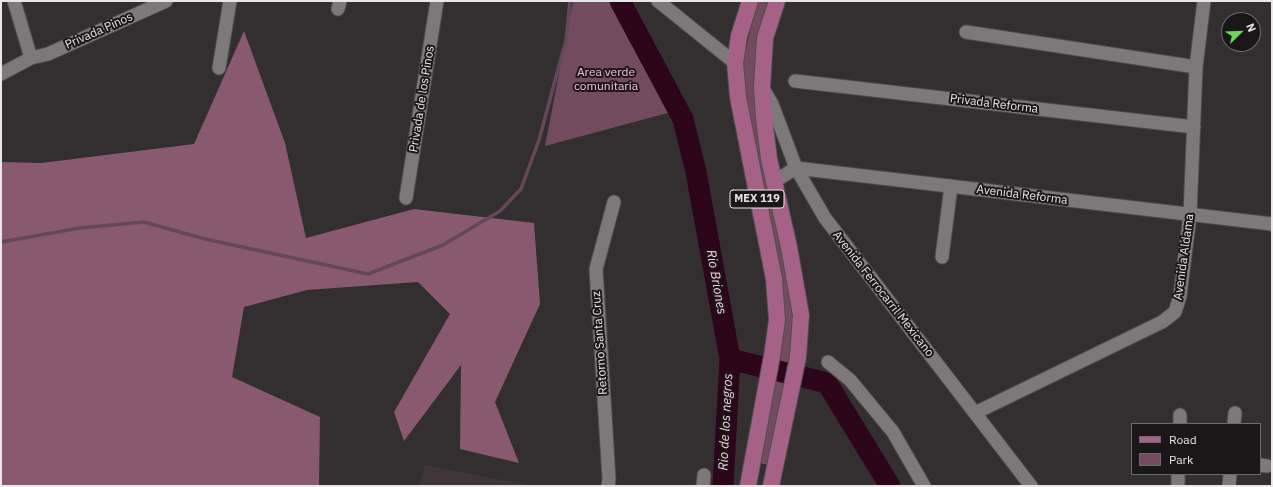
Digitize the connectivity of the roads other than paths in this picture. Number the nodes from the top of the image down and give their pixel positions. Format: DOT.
graph roads {
  1 [pos="14,1"];
  2 [pos="166,1"];
  3 [pos="230,1"];
  4 [pos="437,1"];
  5 [pos="658,1"];
  6 [pos="750,1"];
  7 [pos="777,1"];
  8 [pos="1204,1"];
  9 [pos="966,32"];
  10 [pos="31,58"];
  11 [pos="735,63"];
  12 [pos="1196,67"];
  13 [pos="219,68"];
  14 [pos="1,74"];
  15 [pos="795,81"];
  16 [pos="762,87"];
  17 [pos="1194,127"];
  18 [pos="796,168"];
  19 [pos="775,181"];
  20 [pos="951,186"];
  21 [pos="406,198"];
  22 [pos="614,202"];
  23 [pos="1190,215"];
  24 [pos="1272,224"];
  25 [pos="942,257"];
  26 [pos="828,362"];
  27 [pos="975,413"];
  28 [pos="753,463"];
  29 [pos="775,467"];
  30 [pos="1178,475"];
  31 [pos="1230,475"];
  32 [pos="608,486"];
  33 [pos="748,486"];
  34 [pos="771,486"];
  35 [pos="924,486"];
  36 [pos="1031,486"];
  37 [pos="1178,486"];
  38 [pos="1229,486"];
  1 -- 10 [label="street"];
  2 -- 10 [label="street, Privada Pinos"];
  3 -- 13 [label="street"];
  4 -- 21 [label="street, Privada de los Pinos"];
  5 -- 11 [label="street"];
  6 -- 11 [label="main road, MEX 119"];
  7 -- 16 [label="main road, MEX 119"];
  8 -- 12 [label="street, Avenida Aldama"];
  9 -- 12 [label="street"];
  10 -- 14 [label="street, Privada Pinos"];
  11 -- 28 [label="main road, MEX 119"];
  12 -- 17 [label="street, Avenida Aldama"];
  15 -- 17 [label="street, Privada Reforma"];
  16 -- 18 [label="street, Avenida Ferrocarril Mexicano"];
  16 -- 19 [label="main road, MEX 119"];
  17 -- 23 [label="street, Avenida Aldama"];
  18 -- 19 [label="street"];
  18 -- 20 [label="street, Avenida Reforma"];
  18 -- 27 [label="street, Avenida Ferrocarril Mexicano"];
  19 -- 29 [label="main road, MEX 119"];
  20 -- 23 [label="street, Avenida Reforma"];
  20 -- 25 [label="street"];
  22 -- 32 [label="street, Retorno Santa Cruz"];
  23 -- 24 [label="street, Avenida Reforma"];
  23 -- 27 [label="street, Avenida Aldama"];
  26 -- 35 [label="street"];
  27 -- 36 [label="street, Avenida Ferrocarril Mexicano"];
  28 -- 29 [label="main road"];
  28 -- 33 [label="main road, MEX 119"];
  29 -- 34 [label="main road, MEX 119"];
  30 -- 37 [label="street"];
  31 -- 38 [label="street"];
}
